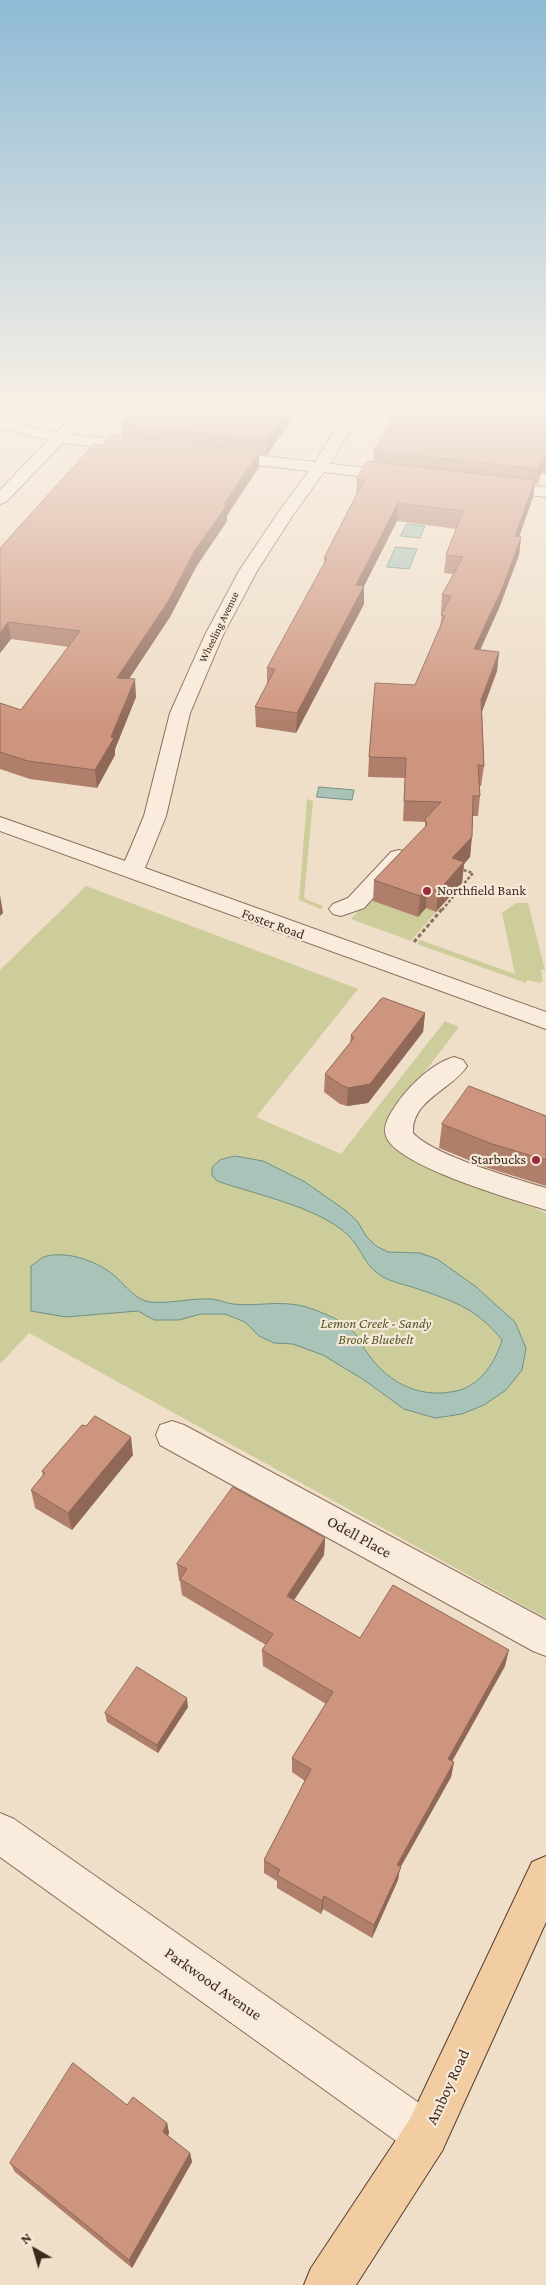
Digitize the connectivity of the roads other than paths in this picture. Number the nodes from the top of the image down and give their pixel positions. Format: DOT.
graph roads {
  1 [pos="286,514"];
  2 [pos="0,824"];
  3 [pos="406,842"];
  4 [pos="132,872"];
  5 [pos="340,905"];
  6 [pos="546,1021"];
  7 [pos="454,1066"];
  8 [pos="546,1199"];
  9 [pos="172,1436"];
  10 [pos="546,1639"];
  11 [pos="0,1833"];
  12 [pos="546,1876"];
  13 [pos="426,2135"];
  14 [pos="328,2285"];
  1 -- 4 [label="street, Wheeling Avenue"];
  2 -- 4 [label="street, Foster Road"];
  3 -- 5 [label="street"];
  4 -- 6 [label="street, Foster Road"];
  7 -- 8 [label="street"];
  9 -- 10 [label="street, Odell Place"];
  11 -- 13 [label="street, Parkwood Avenue"];
  12 -- 13 [label="main road, Amboy Road"];
  13 -- 14 [label="main road, Amboy Road"];
}
